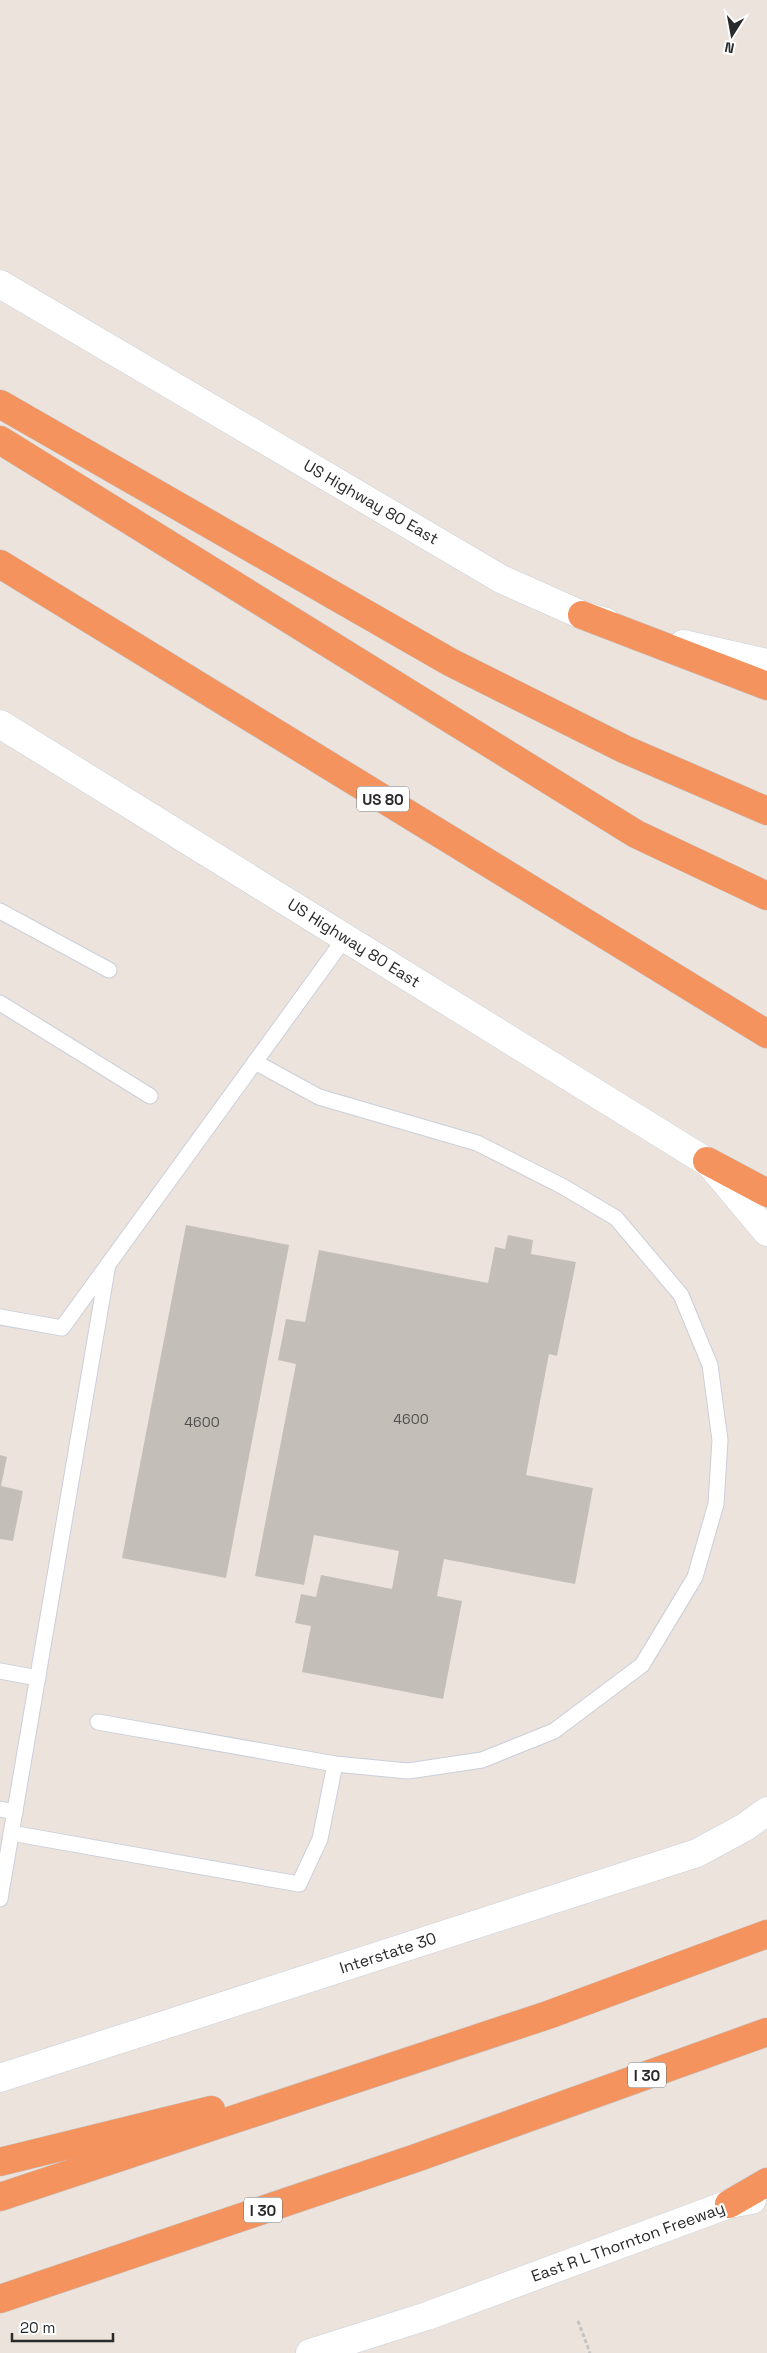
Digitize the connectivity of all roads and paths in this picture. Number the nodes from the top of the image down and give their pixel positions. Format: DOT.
graph roads {
  1 [pos="0,284"];
  2 [pos="0,404"];
  3 [pos="0,440"];
  4 [pos="0,564"];
  5 [pos="582,616"];
  6 [pos="767,663"];
  7 [pos="767,686"];
  8 [pos="0,724"];
  9 [pos="767,811"];
  10 [pos="767,896"];
  11 [pos="0,911"];
  12 [pos="345,938"];
  13 [pos="109,970"];
  14 [pos="0,1003"];
  15 [pos="767,1034"];
  16 [pos="255,1062"];
  17 [pos="150,1096"];
  18 [pos="707,1161"];
  19 [pos="767,1193"];
  20 [pos="767,1202"];
  21 [pos="767,1232"];
  22 [pos="108,1264"];
  23 [pos="0,1317"];
  24 [pos="0,1671"];
  25 [pos="38,1678"];
  26 [pos="98,1722"];
  27 [pos="335,1764"];
  28 [pos="7,1811"];
  29 [pos="767,1811"];
  30 [pos="11,1834"];
  31 [pos="0,1899"];
  32 [pos="767,1934"];
  33 [pos="767,2032"];
  34 [pos="423,2057"];
  35 [pos="0,2078"];
  36 [pos="0,2162"];
  37 [pos="767,2182"];
  38 [pos="0,2197"];
  39 [pos="767,2197"];
  40 [pos="729,2204"];
  41 [pos="0,2299"];
  42 [pos="578,2321"];
  43 [pos="310,2353"];
  44 [pos="590,2353"];
  1 -- 5 [label="main road, US Highway 80 East"];
  2 -- 9 [label="highway"];
  3 -- 10 [label="highway"];
  4 -- 15 [label="highway, US 80"];
  5 -- 6 [label="main road, US Highway 80 East"];
  5 -- 7 [label="highway"];
  8 -- 12 [label="main road, US Highway 80 East"];
  11 -- 13 [label="lane"];
  12 -- 16 [label="lane"];
  12 -- 18 [label="main road, US Highway 80 East"];
  14 -- 17 [label="lane"];
  16 -- 22 [label="lane"];
  16 -- 27 [label="lane"];
  18 -- 19 [label="highway"];
  18 -- 20 [label="main road, US Highway 80 East"];
  18 -- 21 [label="main road"];
  22 -- 23 [label="lane"];
  22 -- 25 [label="lane"];
  24 -- 25 [label="lane"];
  25 -- 28 [label="lane"];
  26 -- 27 [label="lane"];
  27 -- 30 [label="lane"];
  28 -- 30 [label="lane"];
  29 -- 35 [label="main road, Interstate 30"];
  30 -- 31 [label="lane"];
  32 -- 34 [label="highway"];
  33 -- 41 [label="highway, I 30"];
  34 -- 36 [label="highway"];
  34 -- 38 [label="highway"];
  37 -- 40 [label="highway"];
  39 -- 40 [label="main road, East R L Thornton Freeway"];
  40 -- 43 [label="main road, East R L Thornton Freeway"];
  42 -- 44 [label="path"];
}
